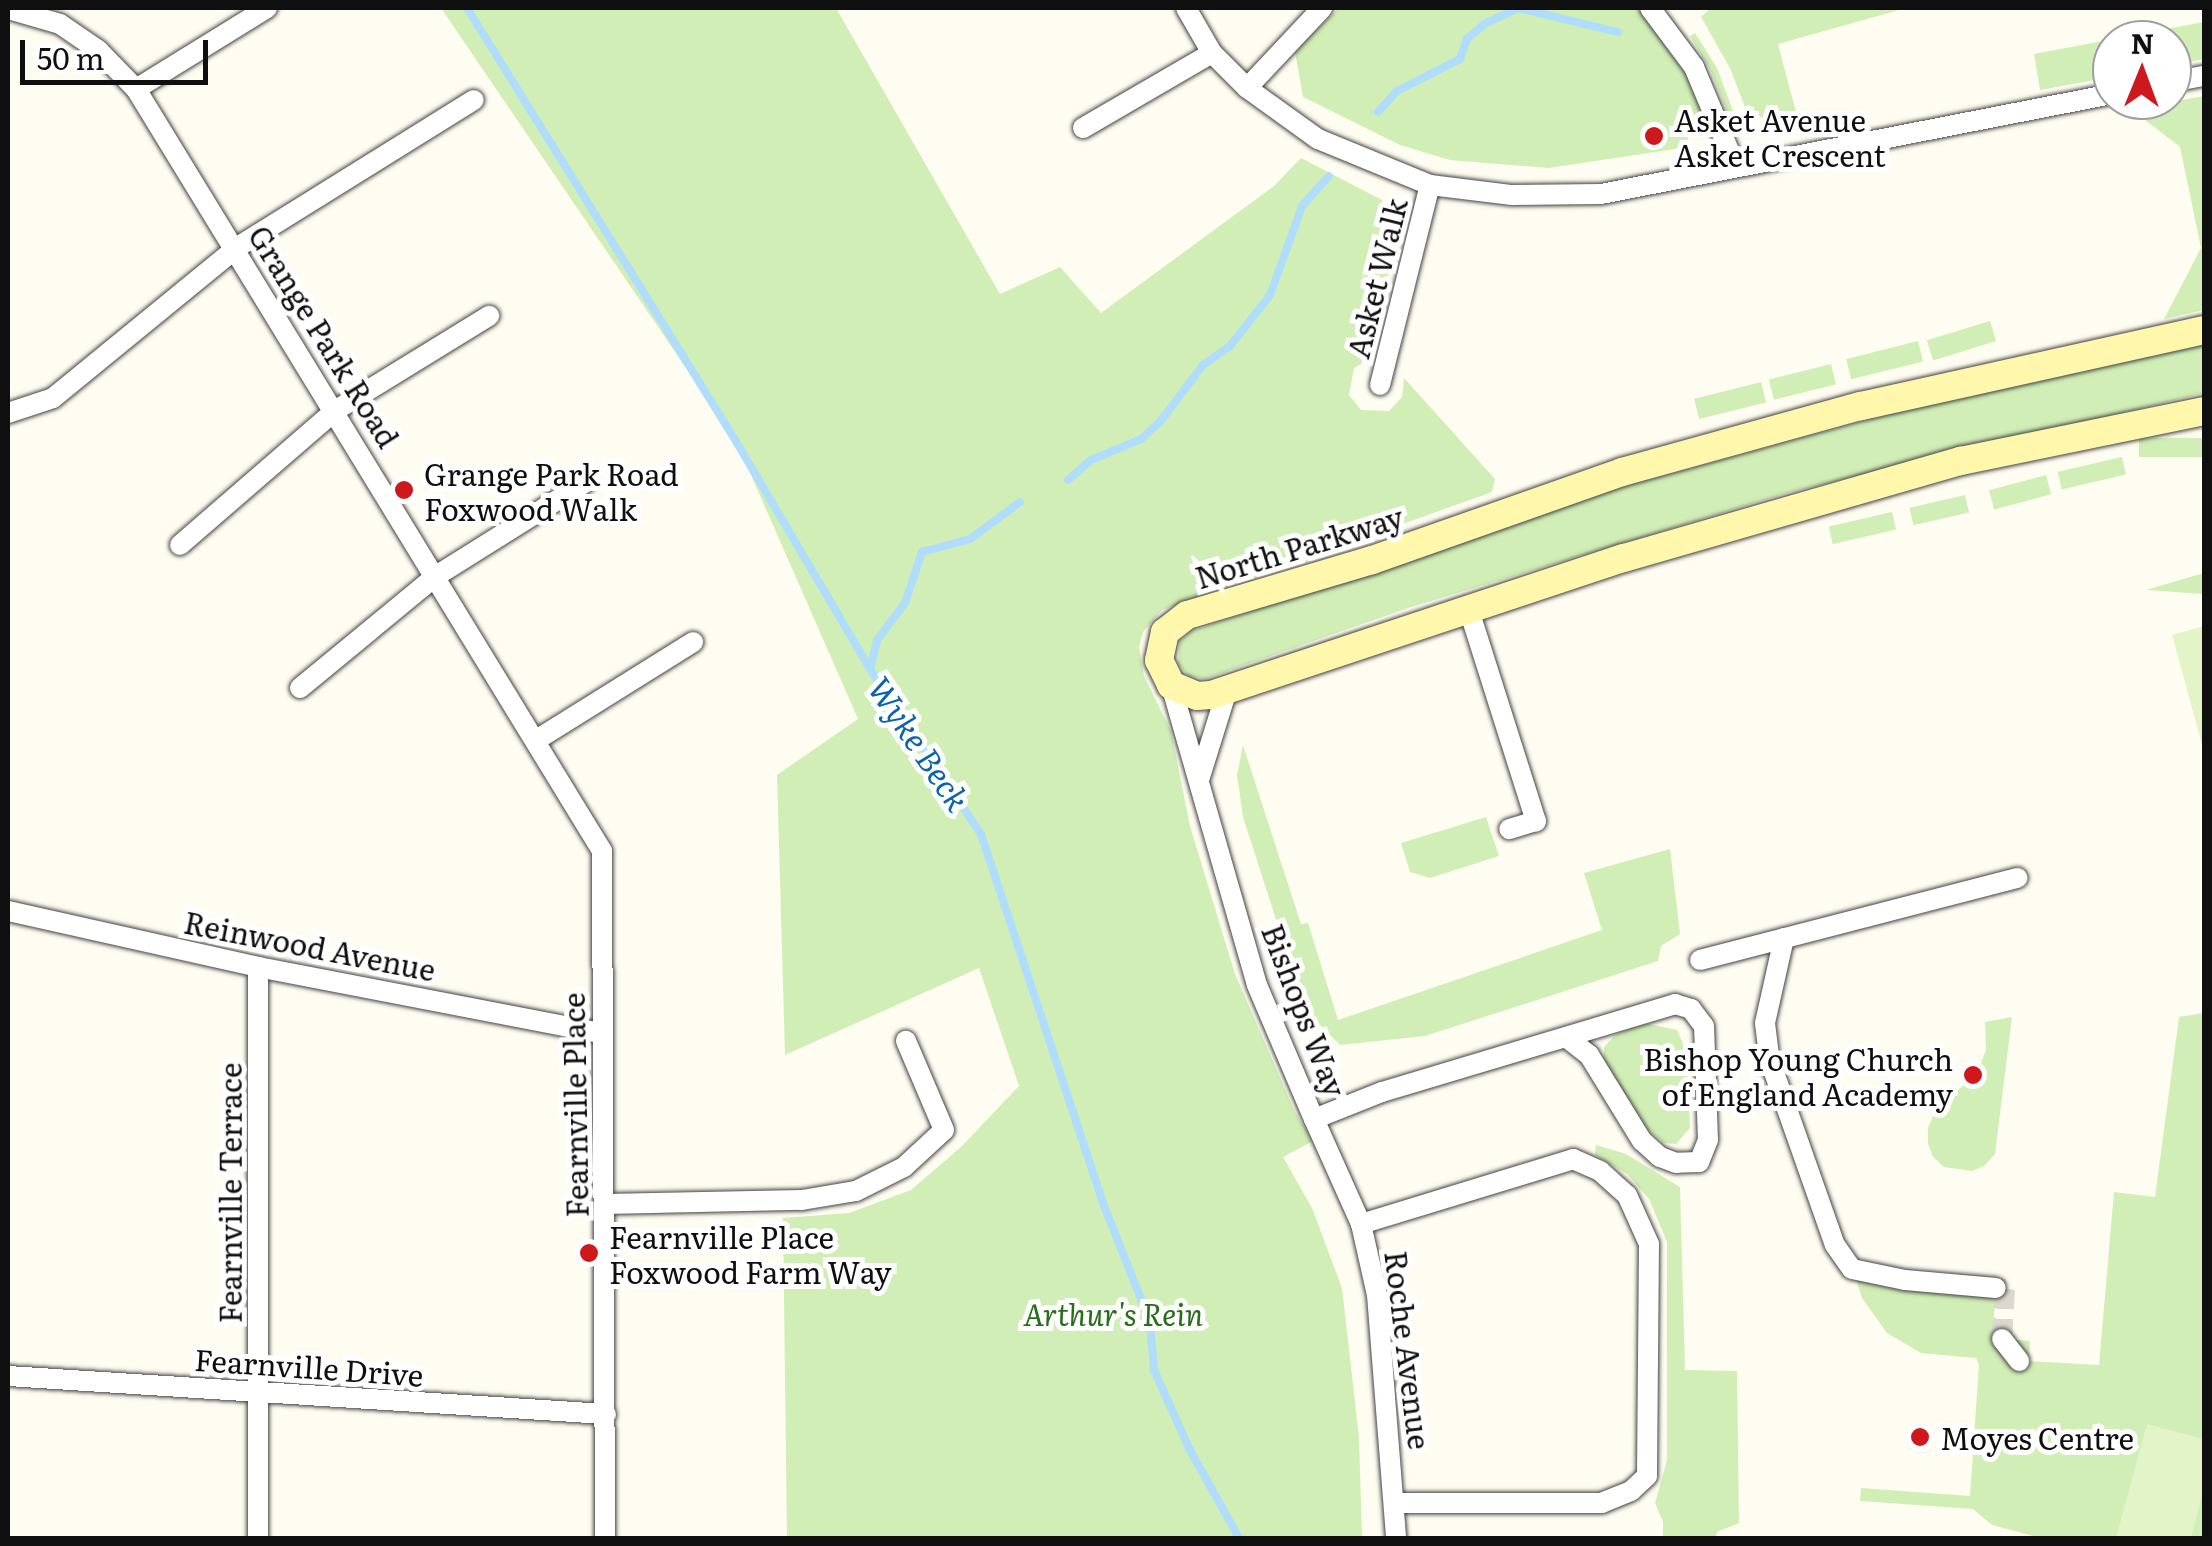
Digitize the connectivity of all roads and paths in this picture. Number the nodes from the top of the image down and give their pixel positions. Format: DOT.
graph roads {
  1 [pos="267,8"];
  2 [pos="1186,8"];
  3 [pos="1322,8"];
  4 [pos="1650,8"];
  5 [pos="8,10"];
  6 [pos="61,16"];
  7 [pos="1212,52"];
  8 [pos="1247,88"];
  9 [pos="136,89"];
  10 [pos="2092,98"];
  11 [pos="474,100"];
  12 [pos="1082,128"];
  13 [pos="1735,166"];
  14 [pos="1430,185"];
  15 [pos="236,248"];
  16 [pos="489,316"];
  17 [pos="2204,330"];
  18 [pos="1380,386"];
  19 [pos="336,410"];
  20 [pos="2204,410"];
  21 [pos="8,413"];
  22 [pos="586,482"];
  23 [pos="180,544"];
  24 [pos="436,576"];
  25 [pos="1468,607"];
  26 [pos="692,642"];
  27 [pos="1171,685"];
  28 [pos="300,688"];
  29 [pos="1227,690"];
  30 [pos="538,739"];
  31 [pos="1198,782"];
  32 [pos="1509,828"];
  33 [pos="602,851"];
  34 [pos="2018,878"];
  35 [pos="8,911"];
  36 [pos="1784,938"];
  37 [pos="1700,960"];
  38 [pos="258,966"];
  39 [pos="602,1033"];
  40 [pos="1567,1038"];
  41 [pos="906,1041"];
  42 [pos="1314,1119"];
  43 [pos="605,1204"];
  44 [pos="1361,1224"];
  45 [pos="1996,1288"];
  46 [pos="2002,1339"];
  47 [pos="2018,1361"];
  48 [pos="8,1376"];
  49 [pos="260,1393"];
  50 [pos="606,1414"];
  51 [pos="1397,1503"];
  52 [pos="258,1538"];
  53 [pos="605,1538"];
  54 [pos="1396,1538"];
  1 -- 9 [label="street"];
  2 -- 7 [label="street"];
  3 -- 8 [label="street"];
  4 -- 13 [label="street"];
  5 -- 6 [label="street, Grange Park Road"];
  6 -- 9 [label="street, Grange Park Road"];
  7 -- 8 [label="street"];
  7 -- 12 [label="street"];
  8 -- 14 [label="street"];
  9 -- 15 [label="street, Grange Park Road"];
  10 -- 13 [label="street"];
  11 -- 15 [label="street"];
  13 -- 14 [label="street"];
  14 -- 18 [label="street, Asket Walk"];
  15 -- 19 [label="street, Grange Park Road"];
  15 -- 21 [label="street"];
  16 -- 19 [label="street"];
  17 -- 27 [label="street, North Parkway"];
  19 -- 23 [label="street"];
  19 -- 24 [label="street, Grange Park Road"];
  20 -- 25 [label="street"];
  22 -- 24 [label="street"];
  24 -- 28 [label="street"];
  24 -- 30 [label="street, Grange Park Road"];
  25 -- 29 [label="street"];
  25 -- 32 [label="street"];
  26 -- 30 [label="street"];
  27 -- 29 [label="street"];
  27 -- 31 [label="street, Bishops Way"];
  29 -- 31 [label="street"];
  30 -- 33 [label="street, Grange Park Road"];
  31 -- 42 [label="street, Bishops Way"];
  33 -- 39 [label="street, Fearnville Place"];
  34 -- 36 [label="street"];
  35 -- 38 [label="street, Reinwood Avenue"];
  36 -- 37 [label="street"];
  36 -- 45 [label="street"];
  38 -- 39 [label="street, Reinwood Avenue"];
  38 -- 49 [label="street, Fearnville Terrace"];
  39 -- 43 [label="street, Fearnville Place"];
  40 -- 40 [label="street, Bishops Way"];
  40 -- 42 [label="street, Bishops Way"];
  41 -- 43 [label="street"];
  42 -- 44 [label="street, Roche Avenue"];
  43 -- 50 [label="street, Fearnville Place"];
  44 -- 51 [label="street, Roche Avenue"];
  44 -- 51 [label="street"];
  46 -- 47 [label="street"];
  48 -- 49 [label="street, Fearnville Drive"];
  49 -- 50 [label="street, Fearnville Drive"];
  49 -- 52 [label="street, Fearnville Terrace"];
  50 -- 53 [label="street, Fearnville Place"];
  51 -- 54 [label="street, Roche Avenue"];
}
